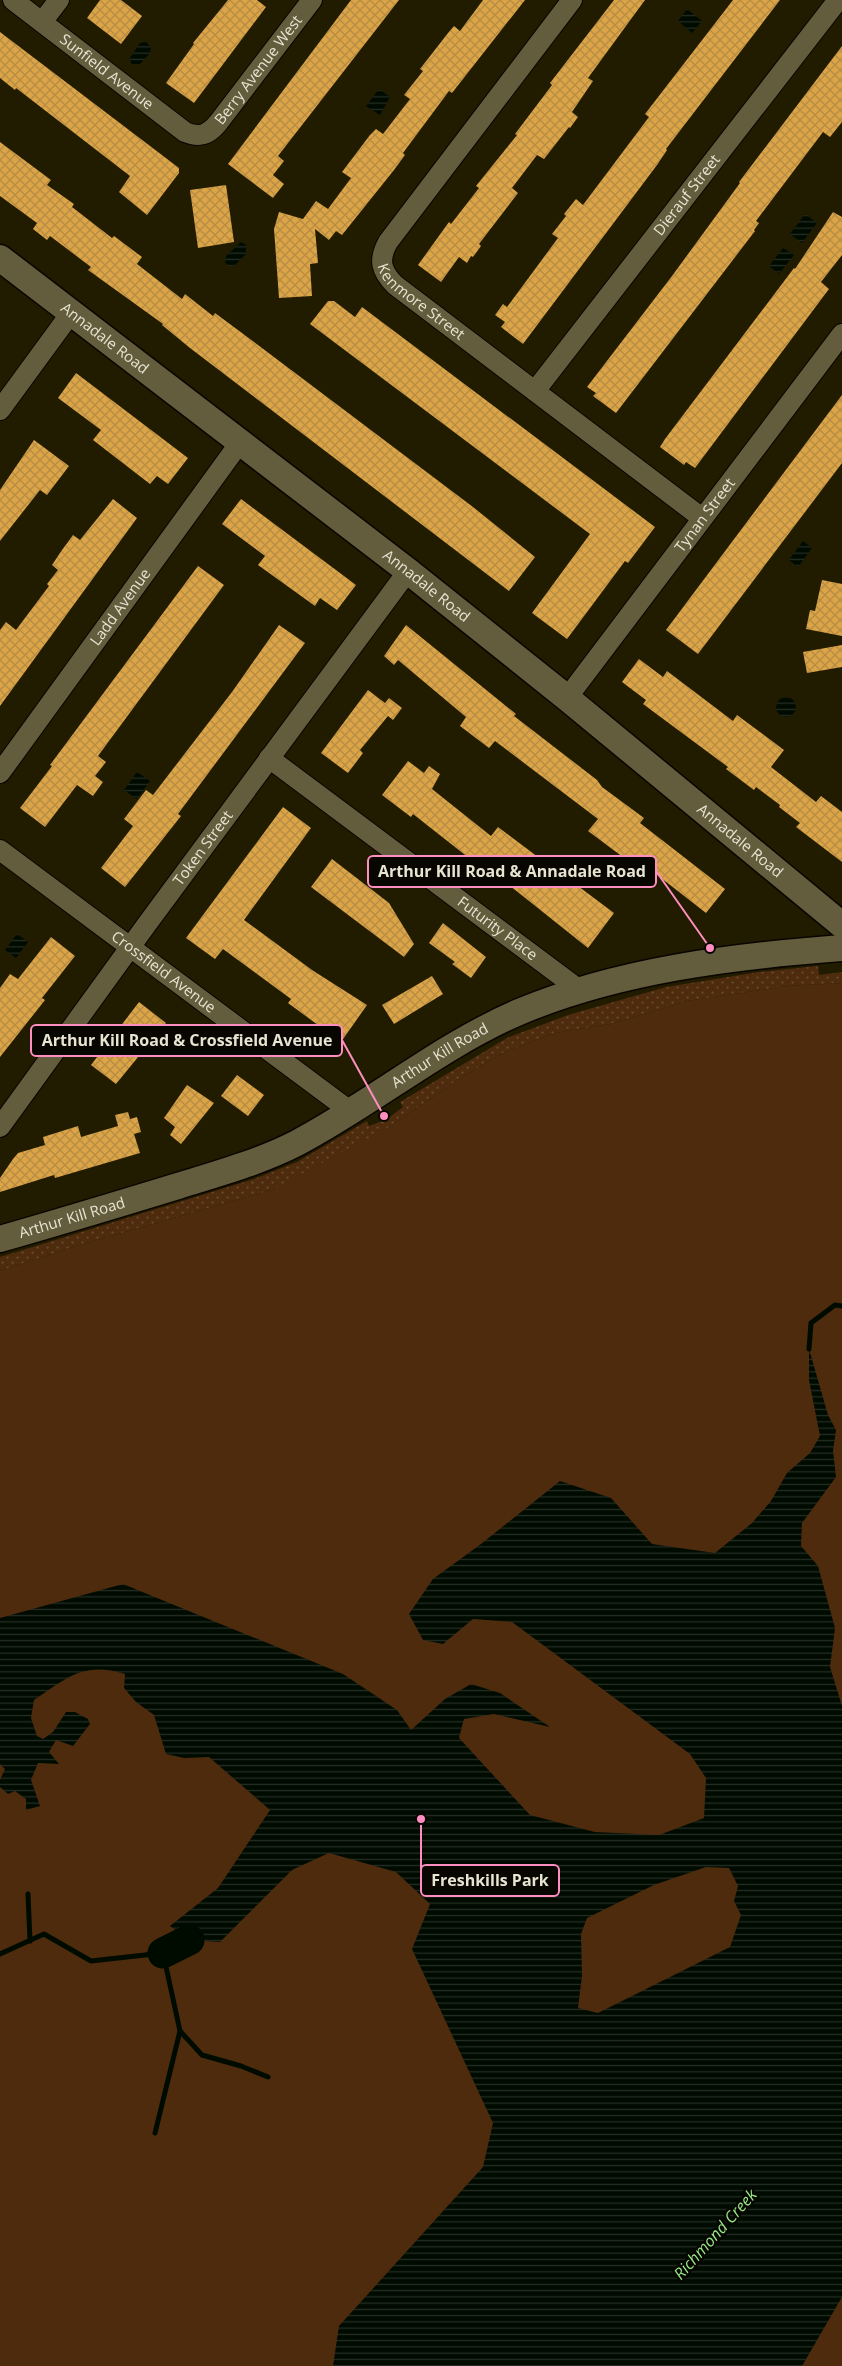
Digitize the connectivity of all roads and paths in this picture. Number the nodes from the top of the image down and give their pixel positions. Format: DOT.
graph roads {
  1 [pos="13,0"];
  2 [pos="59,0"];
  3 [pos="312,0"];
  4 [pos="572,0"];
  5 [pos="838,0"];
  6 [pos="42,22"];
  7 [pos="203,136"];
  8 [pos="0,258"];
  9 [pos="71,313"];
  10 [pos="842,334"];
  11 [pos="535,392"];
  12 [pos="0,410"];
  13 [pos="241,441"];
  14 [pos="702,518"];
  15 [pos="408,571"];
  16 [pos="567,698"];
  17 [pos="269,758"];
  18 [pos="0,772"];
  19 [pos="0,850"];
  20 [pos="840,918"];
  21 [pos="130,946"];
  22 [pos="842,948"];
  23 [pos="581,991"];
  24 [pos="350,1111"];
  25 [pos="0,1127"];
  26 [pos="0,1239"];
  1 -- 6 [label="street, Sunfield Avenue"];
  2 -- 6 [label="street"];
  3 -- 7 [label="street, Berry Avenue West"];
  4 -- 11 [label="street, Kenmore Street"];
  5 -- 11 [label="street, Dierauf Street"];
  6 -- 7 [label="street, Sunfield Avenue"];
  8 -- 9 [label="street, Annadale Road"];
  9 -- 12 [label="street"];
  9 -- 13 [label="street, Annadale Road"];
  10 -- 14 [label="street, Tynan Street"];
  11 -- 14 [label="street, Kenmore Street"];
  13 -- 15 [label="street, Annadale Road"];
  13 -- 18 [label="street, Ladd Avenue"];
  14 -- 16 [label="street, Tynan Street"];
  15 -- 16 [label="street, Annadale Road"];
  15 -- 17 [label="street, Token Street"];
  16 -- 20 [label="street, Annadale Road"];
  17 -- 21 [label="street, Token Street"];
  17 -- 23 [label="street, Futurity Place"];
  19 -- 21 [label="street, Crossfield Avenue"];
  21 -- 24 [label="street, Crossfield Avenue"];
  21 -- 25 [label="street, Token Street"];
  22 -- 23 [label="street, Arthur Kill Road"];
  23 -- 24 [label="street, Arthur Kill Road"];
  24 -- 26 [label="street, Arthur Kill Road"];
}
